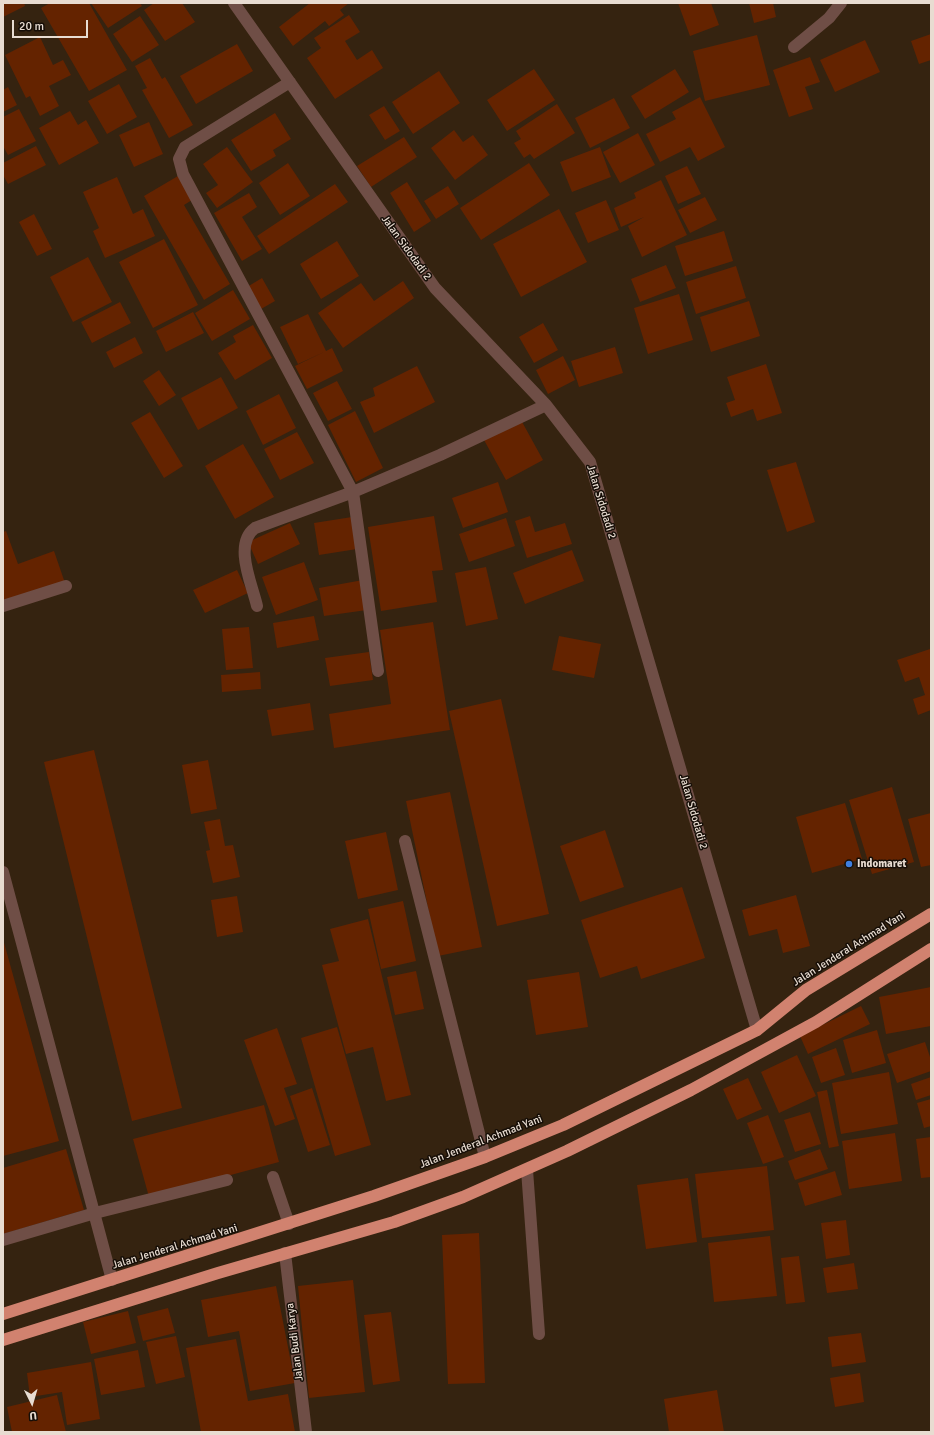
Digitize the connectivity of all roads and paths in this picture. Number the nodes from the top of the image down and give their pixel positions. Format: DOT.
graph roads {
  1 [pos="841,3"];
  2 [pos="238,4"];
  3 [pos="794,47"];
  4 [pos="290,82"];
  5 [pos="546,405"];
  6 [pos="353,492"];
  7 [pos="66,586"];
  8 [pos="3,606"];
  9 [pos="257,606"];
  10 [pos="378,671"];
  11 [pos="406,841"];
  12 [pos="3,872"];
  13 [pos="931,914"];
  14 [pos="931,949"];
  15 [pos="757,1030"];
  16 [pos="484,1157"];
  17 [pos="527,1170"];
  18 [pos="273,1177"];
  19 [pos="227,1180"];
  20 [pos="95,1213"];
  21 [pos="290,1224"];
  22 [pos="3,1240"];
  23 [pos="285,1253"];
  24 [pos="112,1280"];
  25 [pos="3,1314"];
  26 [pos="539,1334"];
  27 [pos="3,1340"];
  28 [pos="306,1432"];
  1 -- 3 [label="street"];
  2 -- 4 [label="street, Jalan Sidodadi 2"];
  4 -- 5 [label="street, Jalan Sidodadi 2"];
  4 -- 6 [label="street"];
  5 -- 6 [label="street"];
  5 -- 15 [label="street, Jalan Sidodadi 2"];
  6 -- 9 [label="street"];
  6 -- 10 [label="street"];
  7 -- 8 [label="street"];
  11 -- 16 [label="street"];
  12 -- 20 [label="street"];
  13 -- 15 [label="highway, Jalan Jenderal Achmad Yani"];
  14 -- 17 [label="highway"];
  15 -- 16 [label="highway, Jalan Jenderal Achmad Yani"];
  16 -- 21 [label="highway, Jalan Jenderal Achmad Yani"];
  17 -- 23 [label="highway"];
  17 -- 26 [label="street"];
  18 -- 21 [label="street"];
  19 -- 20 [label="street"];
  20 -- 22 [label="street"];
  20 -- 24 [label="street"];
  21 -- 24 [label="highway, Jalan Jenderal Achmad Yani"];
  23 -- 27 [label="highway"];
  23 -- 28 [label="street, Jalan Budi Karya"];
  24 -- 25 [label="highway, Jalan Jenderal Achmad Yani"];
}
